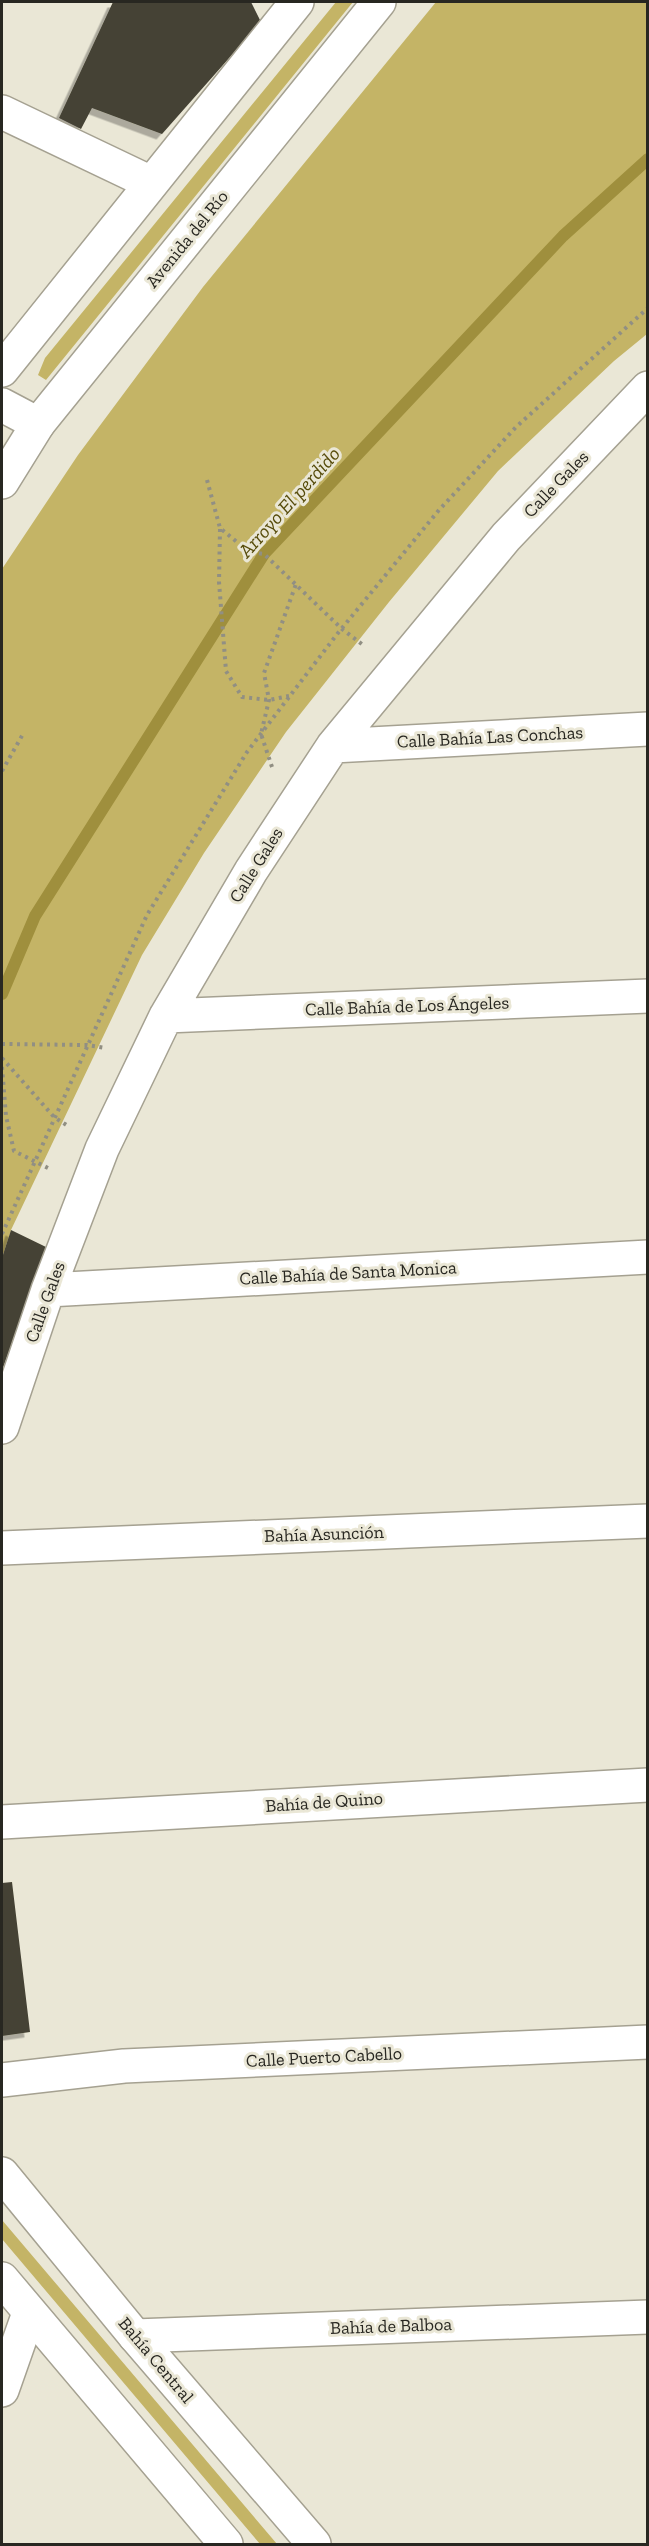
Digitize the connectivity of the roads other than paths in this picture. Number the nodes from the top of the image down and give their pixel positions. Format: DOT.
graph roads {
  1 [pos="297,2"];
  2 [pos="379,2"];
  3 [pos="2,112"];
  4 [pos="151,183"];
  5 [pos="2,370"];
  6 [pos="648,388"];
  7 [pos="2,405"];
  8 [pos="38,424"];
  9 [pos="2,482"];
  10 [pos="648,729"];
  11 [pos="333,746"];
  12 [pos="648,996"];
  13 [pos="166,1016"];
  14 [pos="648,1257"];
  15 [pos="48,1290"];
  16 [pos="2,1427"];
  17 [pos="648,1521"];
  18 [pos="2,1548"];
  19 [pos="648,1785"];
  20 [pos="2,1822"];
  21 [pos="648,2042"];
  22 [pos="2,2080"];
  23 [pos="2,2174"];
  24 [pos="2,2279"];
  25 [pos="29,2313"];
  26 [pos="648,2317"];
  27 [pos="135,2336"];
  28 [pos="2,2390"];
  29 [pos="223,2543"];
  30 [pos="314,2544"];
  1 -- 4 [label="street"];
  2 -- 8 [label="street, Avenida del Río"];
  3 -- 4 [label="street"];
  4 -- 5 [label="street"];
  6 -- 11 [label="street, Calle Gales"];
  7 -- 8 [label="street"];
  8 -- 9 [label="street, Avenida del Río"];
  10 -- 11 [label="street, Calle Bahía Las Conchas"];
  11 -- 13 [label="street, Calle Gales"];
  12 -- 13 [label="street, Calle Bahía de Los Ángeles"];
  13 -- 15 [label="street, Calle Gales"];
  14 -- 15 [label="street, Calle Bahía de Santa Monica"];
  15 -- 16 [label="street, Calle Gales"];
  17 -- 18 [label="street, Bahía Asunción"];
  19 -- 20 [label="street, Bahía de Quino"];
  21 -- 22 [label="street, Calle Puerto Cabello"];
  23 -- 27 [label="street, Bahía Central"];
  24 -- 25 [label="street"];
  25 -- 28 [label="street"];
  25 -- 29 [label="street"];
  26 -- 27 [label="street, Bahía de Balboa"];
  27 -- 30 [label="street, Bahía Central"];
}
